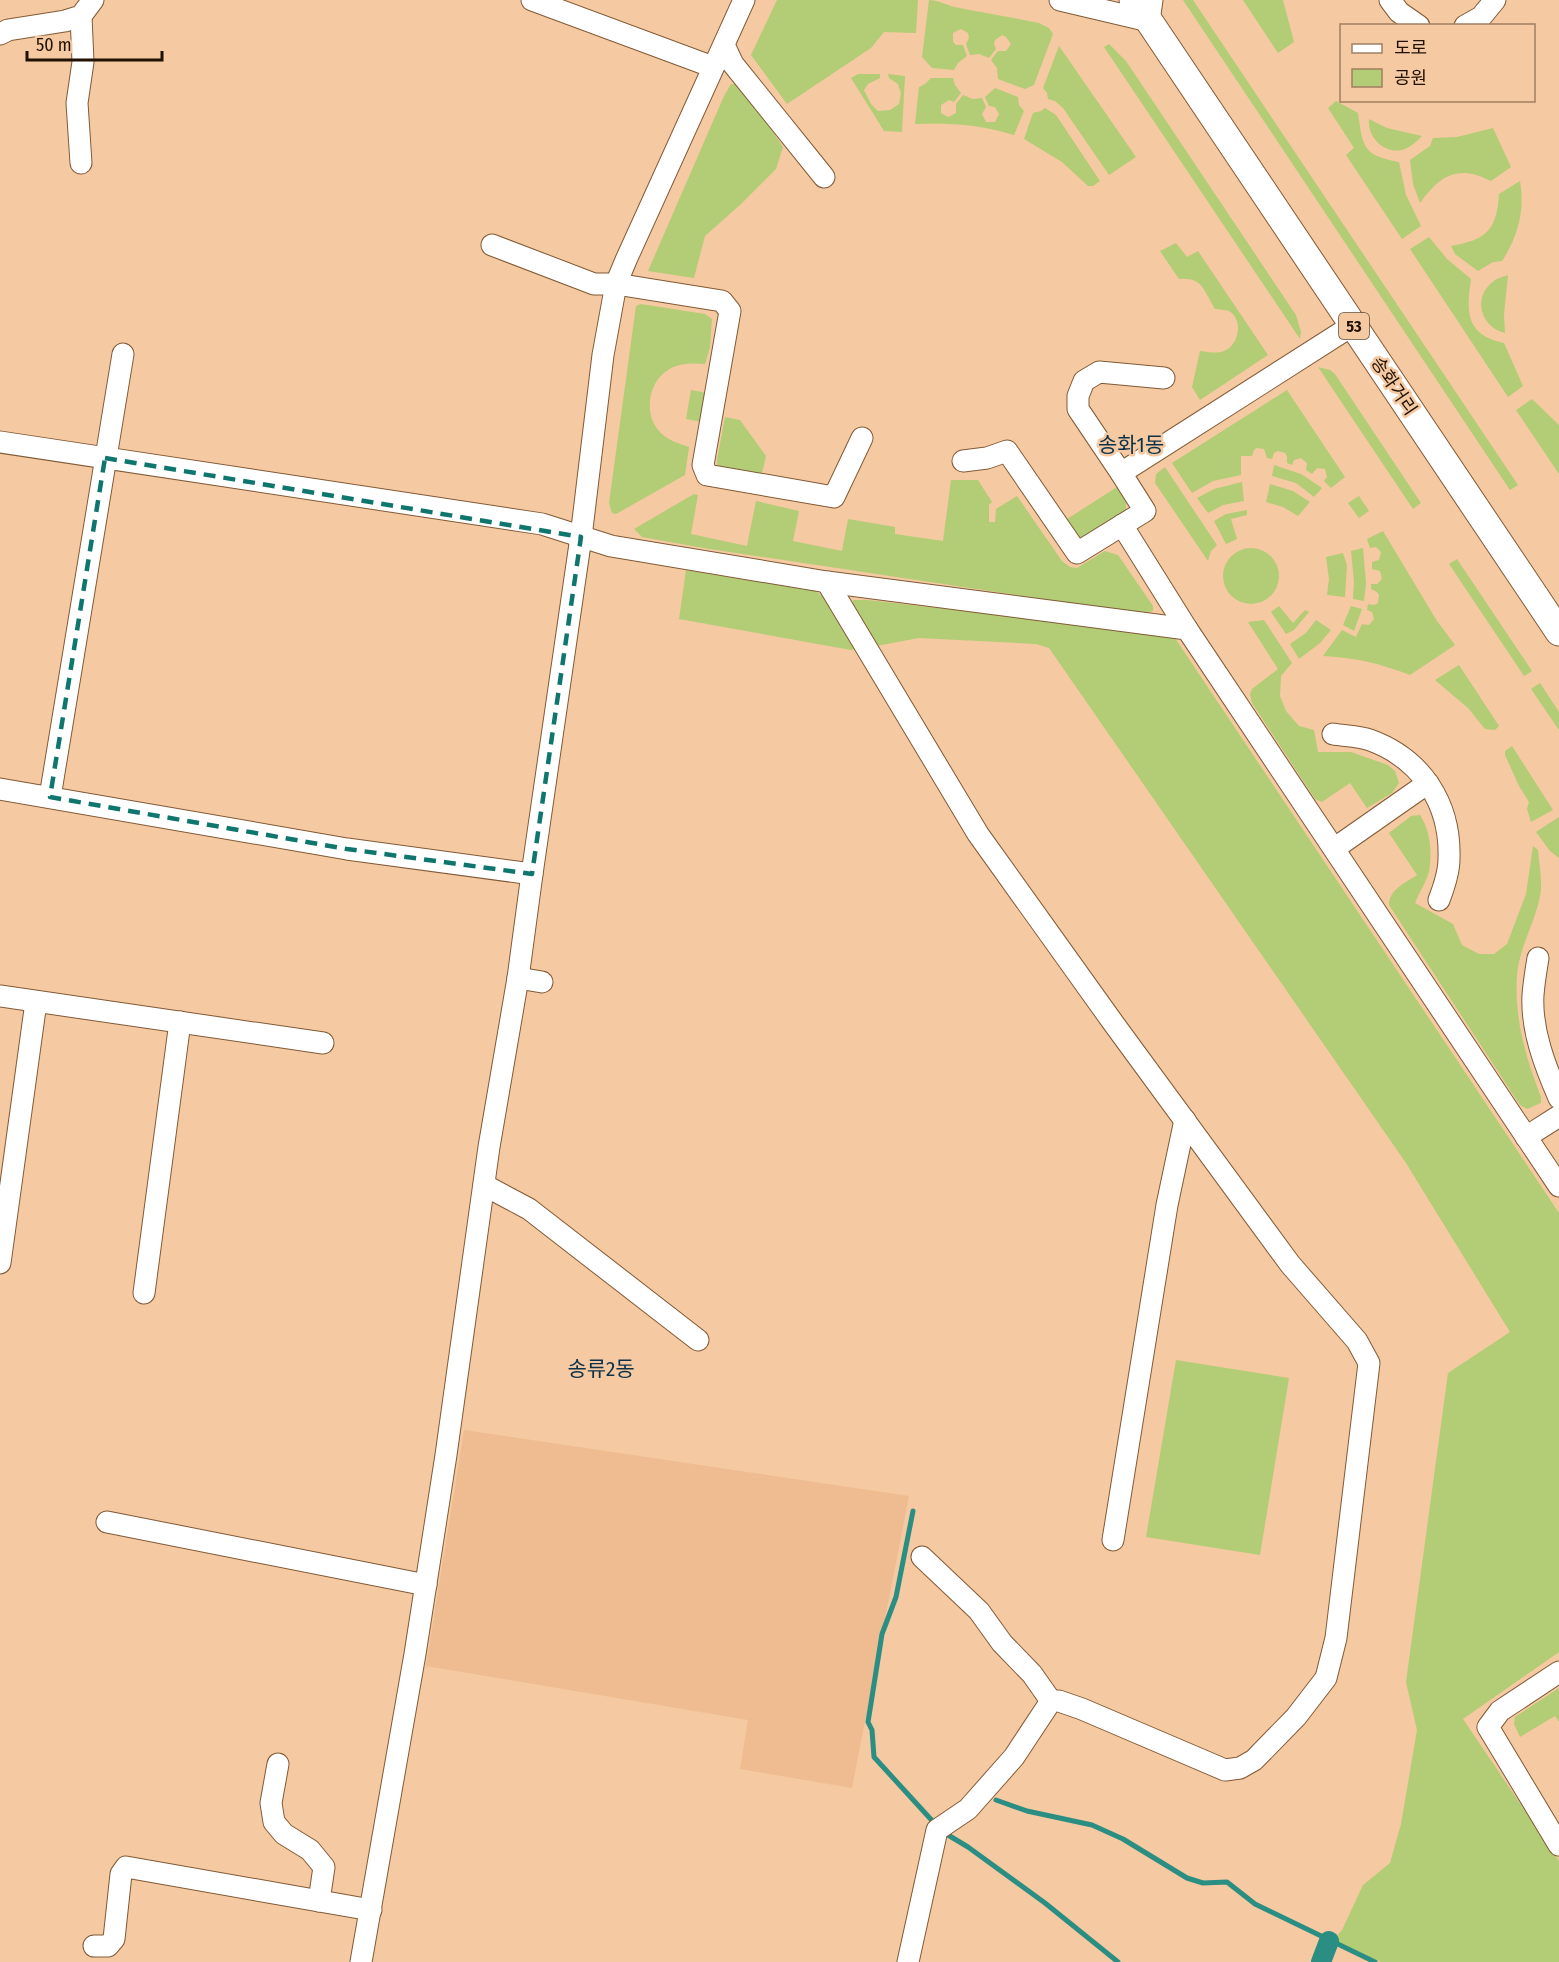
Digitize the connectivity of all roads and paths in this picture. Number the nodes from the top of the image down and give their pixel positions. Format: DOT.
graph roads {
  1 [pos="532,0"];
  2 [pos="744,0"];
  3 [pos="1060,0"];
  4 [pos="1390,0"];
  5 [pos="1495,0"];
  6 [pos="1142,5"];
  7 [pos="87,8"];
  8 [pos="1416,24"];
  9 [pos="1468,24"];
  10 [pos="0,33"];
  11 [pos="724,45"];
  12 [pos="713,67"];
  13 [pos="81,163"];
  14 [pos="824,177"];
  15 [pos="492,244"];
  16 [pos="616,284"];
  17 [pos="1353,325"];
  18 [pos="123,354"];
  19 [pos="1164,378"];
  20 [pos="862,438"];
  21 [pos="0,442"];
  22 [pos="105,458"];
  23 [pos="963,461"];
  24 [pos="1122,473"];
  25 [pos="1122,525"];
  26 [pos="582,537"];
  27 [pos="827,582"];
  28 [pos="1187,629"];
  29 [pos="1559,632"];
  30 [pos="1333,734"];
  31 [pos="1428,783"];
  32 [pos="0,789"];
  33 [pos="50,797"];
  34 [pos="1335,848"];
  35 [pos="532,874"];
  36 [pos="1439,900"];
  37 [pos="1538,958"];
  38 [pos="518,978"];
  39 [pos="542,982"];
  40 [pos="0,996"];
  41 [pos="36,1002"];
  42 [pos="180,1022"];
  43 [pos="323,1043"];
  44 [pos="1559,1098"];
  45 [pos="1559,1116"];
  46 [pos="1185,1120"];
  47 [pos="1526,1137"];
  48 [pos="484,1185"];
  49 [pos="1559,1186"];
  50 [pos="0,1263"];
  51 [pos="144,1293"];
  52 [pos="698,1340"];
  53 [pos="107,1522"];
  54 [pos="1113,1540"];
  55 [pos="922,1557"];
  56 [pos="426,1585"];
  57 [pos="1559,1672"];
  58 [pos="1052,1701"];
  59 [pos="278,1764"];
  60 [pos="1559,1845"];
  61 [pos="319,1901"];
  62 [pos="371,1910"];
  63 [pos="94,1946"];
  64 [pos="362,1962"];
  65 [pos="908,1962"];
  1 -- 12 [label="street"];
  2 -- 11 [label="street"];
  3 -- 6 [label="street"];
  4 -- 8 [label="street"];
  5 -- 9 [label="street"];
  6 -- 17 [label="main road, 송화거리 / 53"];
  7 -- 10 [label="street"];
  7 -- 13 [label="street"];
  11 -- 12 [label="street"];
  11 -- 14 [label="street"];
  12 -- 16 [label="street"];
  15 -- 16 [label="street"];
  16 -- 20 [label="street"];
  16 -- 26 [label="street"];
  17 -- 24 [label="street"];
  17 -- 29 [label="main road, 송화거리 / 53"];
  18 -- 22 [label="street"];
  19 -- 24 [label="street"];
  21 -- 22 [label="street"];
  22 -- 26 [label="street"];
  22 -- 33 [label="street"];
  23 -- 25 [label="street"];
  24 -- 25 [label="street"];
  25 -- 28 [label="street"];
  26 -- 27 [label="street"];
  26 -- 35 [label="street"];
  27 -- 28 [label="street"];
  27 -- 46 [label="street"];
  28 -- 34 [label="street"];
  30 -- 31 [label="street"];
  31 -- 34 [label="street"];
  31 -- 36 [label="street"];
  32 -- 33 [label="street"];
  33 -- 35 [label="street"];
  34 -- 47 [label="street"];
  35 -- 38 [label="street"];
  37 -- 44 [label="street"];
  38 -- 39 [label="street"];
  38 -- 48 [label="street"];
  40 -- 41 [label="street"];
  41 -- 42 [label="street"];
  41 -- 50 [label="street"];
  42 -- 43 [label="street"];
  42 -- 51 [label="street"];
  45 -- 47 [label="street"];
  46 -- 54 [label="street"];
  46 -- 58 [label="street"];
  47 -- 49 [label="street"];
  48 -- 52 [label="street"];
  48 -- 56 [label="street"];
  53 -- 56 [label="street"];
  55 -- 58 [label="street"];
  56 -- 62 [label="street"];
  57 -- 60 [label="street"];
  58 -- 65 [label="street"];
  59 -- 61 [label="street"];
  61 -- 62 [label="street"];
  61 -- 63 [label="street"];
  62 -- 64 [label="street"];
}
